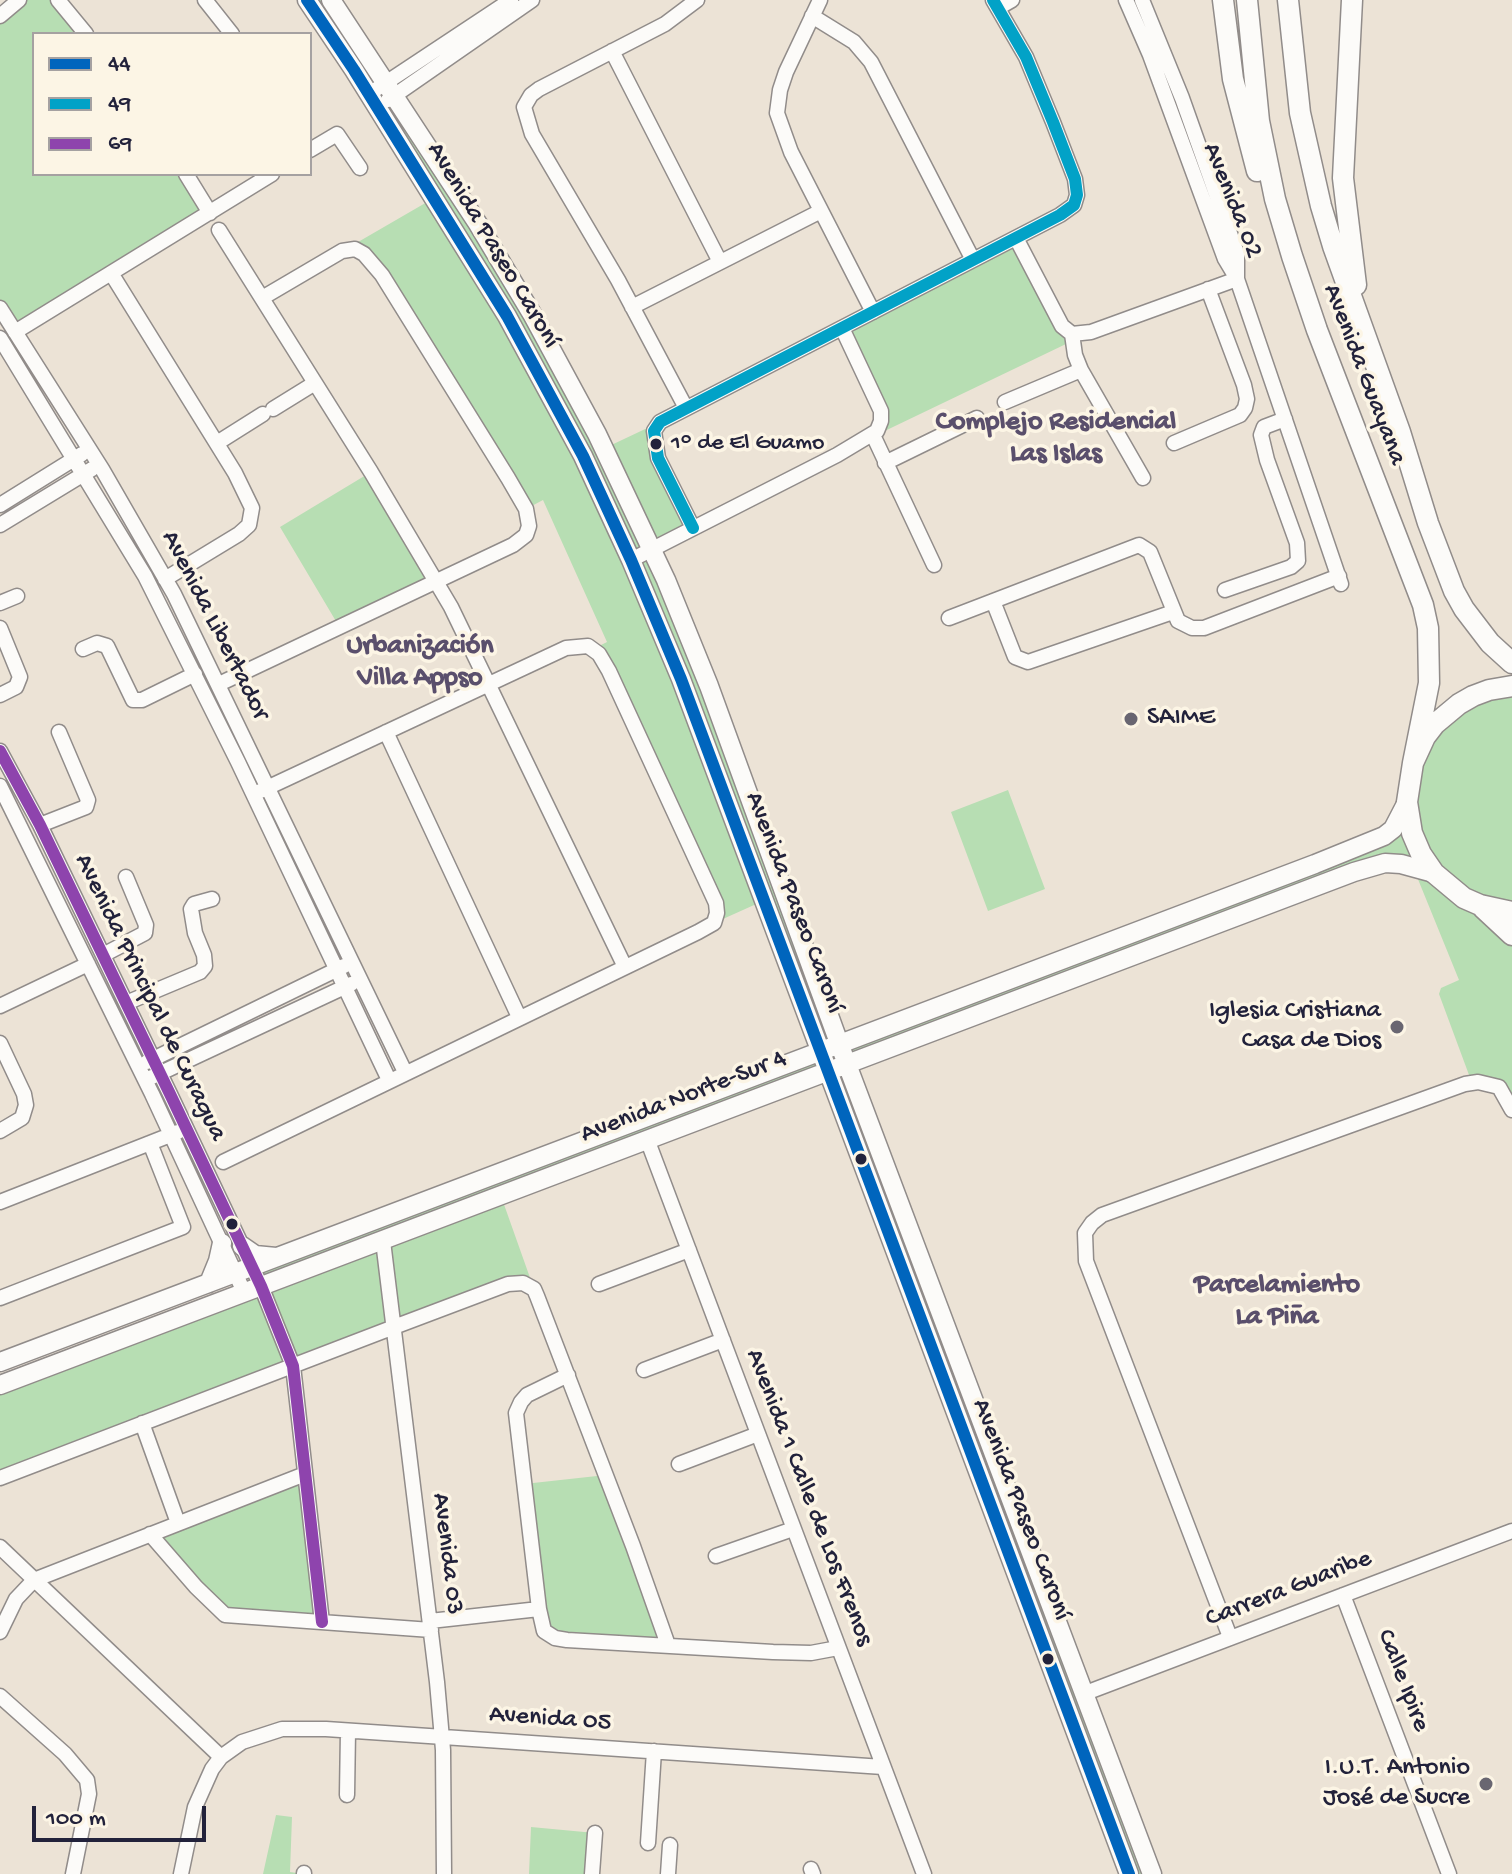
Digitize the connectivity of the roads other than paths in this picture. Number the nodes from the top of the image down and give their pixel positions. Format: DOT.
graph roads {
  1 [pos="19,0"];
  2 [pos="58,0"];
  3 [pos="205,0"];
  4 [pos="307,0"];
  5 [pos="331,0"];
  6 [pos="511,0"];
  7 [pos="532,0"];
  8 [pos="697,0"];
  9 [pos="820,0"];
  10 [pos="1012,0"];
  11 [pos="1126,0"];
  12 [pos="1142,0"];
  13 [pos="1223,0"];
  14 [pos="1247,0"];
  15 [pos="1288,0"];
  16 [pos="1352,0"];
  17 [pos="995,4"];
  18 [pos="0,16"];
  19 [pos="812,16"];
  20 [pos="84,32"];
  21 [pos="230,32"];
  22 [pos="612,51"];
  23 [pos="390,90"];
  24 [pos="373,101"];
  25 [pos="312,149"];
  26 [pos="360,168"];
  27 [pos="187,176"];
  28 [pos="269,176"];
  29 [pos="821,211"];
  30 [pos="210,213"];
  31 [pos="219,230"];
  32 [pos="1016,238"];
  33 [pos="1292,256"];
  34 [pos="973,260"];
  35 [pos="720,262"];
  36 [pos="111,273"];
  37 [pos="1237,279"];
  38 [pos="1208,289"];
  39 [pos="262,298"];
  40 [pos="632,307"];
  41 [pos="0,308"];
  42 [pos="873,312"];
  43 [pos="842,328"];
  44 [pos="15,332"];
  45 [pos="1072,334"];
  46 [pos="1365,336"];
  47 [pos="0,338"];
  48 [pos="1081,370"];
  49 [pos="315,383"];
  50 [pos="1005,402"];
  51 [pos="686,408"];
  52 [pos="977,418"];
  53 [pos="1285,419"];
  54 [pos="873,435"];
  55 [pos="217,443"];
  56 [pos="1174,443"];
  57 [pos="90,450"];
  58 [pos="75,459"];
  59 [pos="885,463"];
  60 [pos="99,464"];
  61 [pos="84,473"];
  62 [pos="1143,478"];
  63 [pos="0,505"];
  64 [pos="0,525"];
  65 [pos="693,528"];
  66 [pos="652,550"];
  67 [pos="631,560"];
  68 [pos="934,565"];
  69 [pos="165,579"];
  70 [pos="437,582"];
  71 [pos="1225,590"];
  72 [pos="17,596"];
  73 [pos="993,601"];
  74 [pos="0,603"];
  75 [pos="1173,612"];
  76 [pos="949,618"];
  77 [pos="0,628"];
  78 [pos="83,649"];
  79 [pos="1512,663"];
  80 [pos="195,674"];
  81 [pos="219,684"];
  82 [pos="488,685"];
  83 [pos="1512,686"];
  84 [pos="0,695"];
  85 [pos="59,732"];
  86 [pos="386,732"];
  87 [pos="0,751"];
  88 [pos="1413,763"];
  89 [pos="4,780"];
  90 [pos="269,787"];
  91 [pos="254,794"];
  92 [pos="1407,802"];
  93 [pos="40,825"];
  94 [pos="1434,873"];
  95 [pos="126,877"];
  96 [pos="212,899"];
  97 [pos="1480,905"];
  98 [pos="1512,912"];
  99 [pos="1512,935"];
  100 [pos="103,955"];
  101 [pos="352,962"];
  102 [pos="88,964"];
  103 [pos="625,967"];
  104 [pos="337,969"];
  105 [pos="360,979"];
  106 [pos="345,986"];
  107 [pos="126,1003"];
  108 [pos="0,1006"];
  109 [pos="828,1012"];
  110 [pos="519,1017"];
  111 [pos="808,1018"];
  112 [pos="874,1030"];
  113 [pos="0,1043"];
  114 [pos="839,1043"];
  115 [pos="820,1050"];
  116 [pos="867,1056"];
  117 [pos="153,1059"];
  118 [pos="789,1062"];
  119 [pos="847,1063"];
  120 [pos="138,1066"];
  121 [pos="828,1070"];
  122 [pos="405,1072"];
  123 [pos="160,1074"];
  124 [pos="807,1078"];
  125 [pos="389,1080"];
  126 [pos="145,1081"];
  127 [pos="854,1084"];
  128 [pos="837,1095"];
  129 [pos="1512,1110"];
  130 [pos="186,1129"];
  131 [pos="0,1131"];
  132 [pos="171,1135"];
  133 [pos="647,1139"];
  134 [pos="150,1143"];
  135 [pos="223,1162"];
  136 [pos="0,1202"];
  137 [pos="383,1241"];
  138 [pos="222,1243"];
  139 [pos="242,1246"];
  140 [pos="689,1250"];
  141 [pos="279,1257"];
  142 [pos="244,1270"];
  143 [pos="209,1283"];
  144 [pos="599,1284"];
  145 [pos="252,1289"];
  146 [pos="0,1298"];
  147 [pos="394,1327"];
  148 [pos="723,1340"];
  149 [pos="0,1362"];
  150 [pos="293,1366"];
  151 [pos="644,1370"];
  152 [pos="568,1375"];
  153 [pos="0,1385"];
  154 [pos="142,1423"];
  155 [pos="758,1434"];
  156 [pos="679,1464"];
  157 [pos="305,1474"];
  158 [pos="0,1478"];
  159 [pos="178,1523"];
  160 [pos="793,1529"];
  161 [pos="1512,1531"];
  162 [pos="150,1534"];
  163 [pos="0,1547"];
  164 [pos="716,1556"];
  165 [pos="34,1580"];
  166 [pos="1343,1595"];
  167 [pos="539,1609"];
  168 [pos="322,1622"];
  169 [pos="430,1626"];
  170 [pos="0,1632"];
  171 [pos="1230,1637"];
  172 [pos="668,1645"];
  173 [pos="838,1648"];
  174 [pos="1083,1694"];
  175 [pos="0,1696"];
  176 [pos="348,1731"];
  177 [pos="442,1737"];
  178 [pos="654,1751"];
  179 [pos="221,1757"];
  180 [pos="883,1767"];
  181 [pos="347,1795"];
  182 [pos="595,1833"];
  183 [pos="648,1843"];
  184 [pos="670,1845"];
  185 [pos="73,1874"];
  186 [pos="181,1874"];
  187 [pos="444,1874"];
  188 [pos="592,1874"];
  189 [pos="668,1874"];
  190 [pos="924,1874"];
  191 [pos="1129,1874"];
  192 [pos="1152,1874"];
  193 [pos="1449,1874"];
  1 -- 18 [label="street"];
  2 -- 20 [label="street"];
  3 -- 21 [label="street"];
  4 -- 24 [label="street, Avenida Paseo Caroní"];
  5 -- 23 [label="street, Avenida Paseo Caroní"];
  6 -- 23 [label="street"];
  7 -- 23 [label="street"];
  8 -- 22 [label="street"];
  9 -- 19 [label="street"];
  10 -- 17 [label="street"];
  11 -- 37 [label="street, Avenida 02"];
  12 -- 37 [label="street, Avenida 02"];
  13 -- 33 [label="main road"];
  14 -- 33 [label="main road, Avenida Guayana"];
  15 -- 46 [label="main road, Avenida Guayana"];
  16 -- 46 [label="main road"];
  17 -- 32 [label="street"];
  19 -- 29 [label="street"];
  19 -- 34 [label="street"];
  22 -- 35 [label="street"];
  22 -- 40 [label="street"];
  23 -- 24 [label="street"];
  23 -- 66 [label="street, Avenida Paseo Caroní"];
  24 -- 67 [label="street, Avenida Paseo Caroní"];
  25 -- 26 [label="street"];
  27 -- 30 [label="street"];
  28 -- 30 [label="street"];
  29 -- 35 [label="street"];
  29 -- 42 [label="street"];
  30 -- 36 [label="street"];
  31 -- 39 [label="street"];
  32 -- 34 [label="street"];
  32 -- 45 [label="street"];
  33 -- 88 [label="main road, Avenida Guayana"];
  34 -- 42 [label="street"];
  35 -- 40 [label="street"];
  36 -- 44 [label="street"];
  36 -- 55 [label="street"];
  37 -- 38 [label="street"];
  37 -- 53 [label="street"];
  38 -- 45 [label="street"];
  38 -- 56 [label="street"];
  39 -- 49 [label="street"];
  39 -- 70 [label="street"];
  40 -- 51 [label="street"];
  41 -- 44 [label="street, Avenida Libertador"];
  42 -- 43 [label="street"];
  43 -- 51 [label="street"];
  43 -- 54 [label="street"];
  44 -- 57 [label="street, Avenida Libertador"];
  45 -- 48 [label="street"];
  46 -- 79 [label="main road, Avenida Guayana"];
  47 -- 58 [label="street, Avenida Libertador"];
  48 -- 50 [label="street"];
  48 -- 62 [label="street"];
  49 -- 55 [label="street"];
  49 -- 70 [label="street"];
  51 -- 65 [label="street"];
  52 -- 59 [label="street"];
  53 -- 71 [label="street"];
  53 -- 75 [label="street"];
  54 -- 59 [label="street"];
  54 -- 65 [label="street"];
  55 -- 69 [label="street"];
  57 -- 58 [label="street"];
  57 -- 60 [label="street, Avenida Libertador"];
  58 -- 61 [label="street, Avenida Libertador"];
  58 -- 63 [label="street"];
  59 -- 68 [label="street"];
  60 -- 61 [label="street"];
  60 -- 69 [label="street, Avenida Libertador"];
  61 -- 64 [label="street"];
  61 -- 80 [label="street, Avenida Libertador"];
  65 -- 66 [label="street"];
  66 -- 67 [label="street"];
  66 -- 109 [label="street, Avenida Paseo Caroní"];
  67 -- 111 [label="street, Avenida Paseo Caroní"];
  69 -- 81 [label="street, Avenida Libertador"];
  70 -- 81 [label="street"];
  70 -- 82 [label="street"];
  72 -- 74 [label="street"];
  73 -- 75 [label="street"];
  73 -- 75 [label="street"];
  73 -- 76 [label="street"];
  77 -- 84 [label="street"];
  78 -- 80 [label="street"];
  80 -- 91 [label="street, Avenida Libertador"];
  81 -- 90 [label="street, Avenida Libertador"];
  82 -- 86 [label="street"];
  82 -- 103 [label="street"];
  82 -- 103 [label="street"];
  83 -- 88 [label="main road"];
  85 -- 93 [label="street"];
  86 -- 90 [label="street"];
  86 -- 110 [label="street"];
  87 -- 89 [label="street, Avenida Principal de Curagua"];
  88 -- 92 [label="main road, Avenida Guayana"];
  89 -- 93 [label="street, Avenida Principal de Curagua"];
  89 -- 102 [label="street, Avenida Principal de Curagua"];
  90 -- 91 [label="street"];
  90 -- 101 [label="street, Avenida Libertador"];
  91 -- 104 [label="street, Avenida Libertador"];
  92 -- 94 [label="main road"];
  92 -- 112 [label="street, Avenida Norte-Sur 4"];
  93 -- 100 [label="street, Avenida Principal de Curagua"];
  94 -- 97 [label="main road"];
  94 -- 116 [label="street, Avenida Norte-Sur 4"];
  95 -- 100 [label="street"];
  96 -- 107 [label="street"];
  97 -- 98 [label="main road"];
  97 -- 99 [label="main road"];
  100 -- 107 [label="street, Avenida Principal de Curagua"];
  101 -- 104 [label="street"];
  101 -- 105 [label="street, Avenida Libertador"];
  102 -- 108 [label="street"];
  102 -- 120 [label="street, Avenida Principal de Curagua"];
  103 -- 110 [label="street"];
  104 -- 106 [label="street, Avenida Libertador"];
  104 -- 117 [label="street"];
  105 -- 106 [label="street"];
  105 -- 122 [label="street, Avenida Libertador"];
  106 -- 123 [label="street"];
  106 -- 125 [label="street, Avenida Libertador"];
  107 -- 117 [label="street, Avenida Principal de Curagua"];
  109 -- 112 [label="street"];
  109 -- 114 [label="street, Avenida Paseo Caroní"];
  110 -- 122 [label="street"];
  111 -- 115 [label="street, Avenida Paseo Caroní"];
  111 -- 118 [label="street"];
  112 -- 114 [label="street, Avenida Norte-Sur 4"];
  113 -- 131 [label="street"];
  114 -- 115 [label="street, Avenida Norte-Sur 4"];
  114 -- 119 [label="street, Avenida Paseo Caroní"];
  115 -- 118 [label="street, Avenida Norte-Sur 4"];
  115 -- 121 [label="street, Avenida Paseo Caroní"];
  116 -- 119 [label="street, Avenida Norte-Sur 4"];
  116 -- 127 [label="street"];
  117 -- 120 [label="street"];
  117 -- 123 [label="street, Avenida Principal de Curagua"];
  118 -- 141 [label="street, Avenida Norte-Sur 4"];
  119 -- 121 [label="street, Avenida Norte-Sur 4"];
  119 -- 127 [label="street, Avenida Paseo Caroní"];
  120 -- 126 [label="street, Avenida Principal de Curagua"];
  121 -- 124 [label="street, Avenida Norte-Sur 4"];
  121 -- 128 [label="street, Avenida Paseo Caroní"];
  122 -- 125 [label="street"];
  123 -- 126 [label="street"];
  123 -- 130 [label="street, Avenida Principal de Curagua"];
  124 -- 128 [label="street"];
  124 -- 133 [label="street, Avenida Norte-Sur 4"];
  125 -- 135 [label="street"];
  126 -- 132 [label="street, Avenida Principal de Curagua"];
  127 -- 174 [label="street, Avenida Paseo Caroní"];
  128 -- 191 [label="street, Avenida Paseo Caroní"];
  129 -- 171 [label="street"];
  130 -- 132 [label="street"];
  130 -- 139 [label="street, Avenida Principal de Curagua"];
  132 -- 134 [label="street"];
  132 -- 138 [label="street, Avenida Principal de Curagua"];
  133 -- 137 [label="street, Avenida Norte-Sur 4"];
  133 -- 140 [label="street, Avenida 1 Calle de Los Frenos"];
  134 -- 136 [label="street"];
  134 -- 146 [label="street"];
  137 -- 145 [label="street, Avenida Norte-Sur 4"];
  137 -- 147 [label="street, Avenida 03"];
  138 -- 142 [label="street, Avenida Principal de Curagua"];
  138 -- 143 [label="street"];
  139 -- 141 [label="street"];
  139 -- 142 [label="street, Avenida Principal de Curagua"];
  140 -- 144 [label="street"];
  140 -- 148 [label="street, Avenida 1 Calle de Los Frenos"];
  141 -- 142 [label="street, Avenida Norte-Sur 4"];
  142 -- 143 [label="street, Avenida Norte-Sur 4"];
  142 -- 145 [label="street"];
  143 -- 149 [label="street, Avenida Norte-Sur 4"];
  145 -- 150 [label="street"];
  145 -- 153 [label="street, Avenida Norte-Sur 4"];
  147 -- 150 [label="street"];
  147 -- 152 [label="street"];
  147 -- 169 [label="street, Avenida 03"];
  148 -- 151 [label="street"];
  148 -- 155 [label="street, Avenida 1 Calle de Los Frenos"];
  150 -- 154 [label="street"];
  150 -- 157 [label="street"];
  152 -- 167 [label="street"];
  152 -- 172 [label="street"];
  154 -- 158 [label="street"];
  154 -- 159 [label="street"];
  155 -- 156 [label="street"];
  155 -- 160 [label="street, Avenida 1 Calle de Los Frenos"];
  157 -- 159 [label="street"];
  157 -- 168 [label="street"];
  159 -- 162 [label="street"];
  160 -- 164 [label="street"];
  160 -- 173 [label="street, Avenida 1 Calle de Los Frenos"];
  161 -- 166 [label="street, Carrera Guaribe"];
  162 -- 165 [label="street"];
  162 -- 168 [label="street"];
  163 -- 165 [label="street"];
  165 -- 170 [label="street"];
  165 -- 179 [label="street"];
  166 -- 171 [label="street, Carrera Guaribe"];
  166 -- 193 [label="street, Calle Ipire"];
  167 -- 169 [label="street"];
  167 -- 172 [label="street"];
  168 -- 169 [label="street"];
  169 -- 177 [label="street, Avenida 03"];
  171 -- 174 [label="street, Carrera Guaribe"];
  172 -- 173 [label="street"];
  173 -- 180 [label="street, Avenida 1 Calle de Los Frenos"];
  174 -- 192 [label="street, Avenida Paseo Caroní"];
  175 -- 185 [label="street"];
  176 -- 177 [label="street, Avenida 05"];
  176 -- 179 [label="street, Avenida 05"];
  176 -- 181 [label="street"];
  177 -- 178 [label="street, Avenida 05"];
  177 -- 187 [label="street, Avenida 03"];
  178 -- 180 [label="street, Avenida 05"];
  178 -- 183 [label="street"];
  179 -- 186 [label="street"];
  180 -- 190 [label="street, Avenida 1 Calle de Los Frenos"];
  182 -- 188 [label="street"];
  184 -- 189 [label="street"];
}
